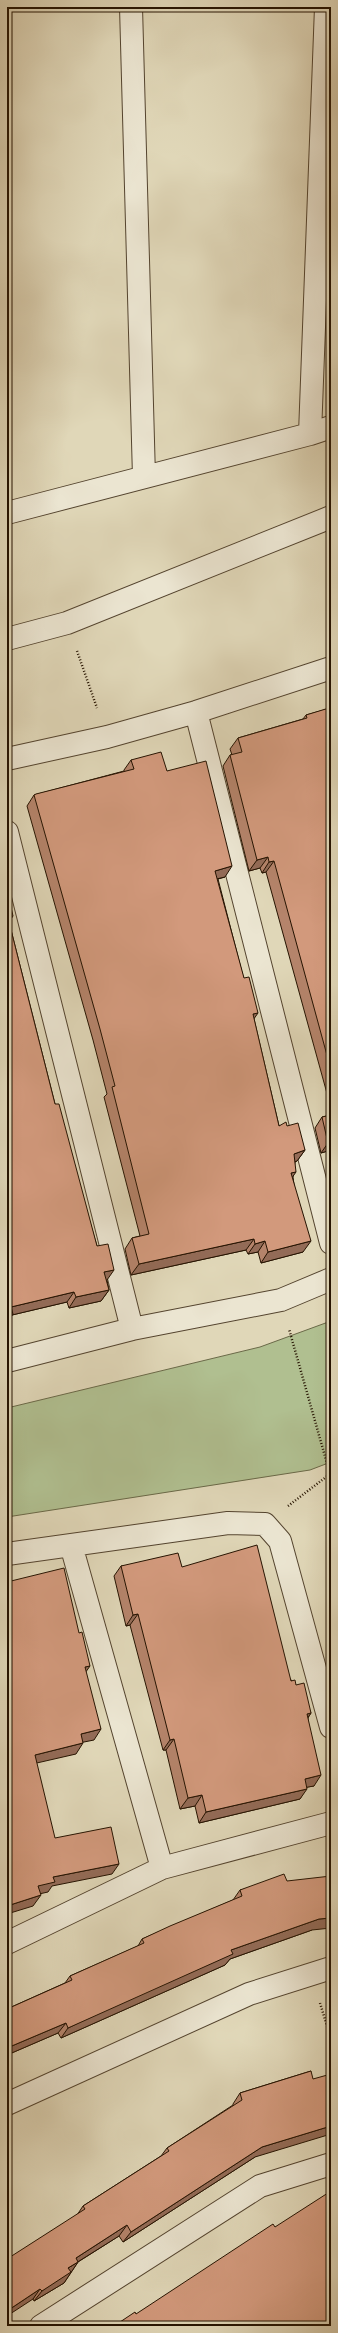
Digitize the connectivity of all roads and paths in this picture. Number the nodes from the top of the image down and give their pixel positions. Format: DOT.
graph roads {
  1 [pos="131,7"];
  2 [pos="326,7"];
  3 [pos="331,427"];
  4 [pos="310,434"];
  5 [pos="144,477"];
  6 [pos="7,513"];
  7 [pos="331,517"];
  8 [pos="67,623"];
  9 [pos="7,639"];
  10 [pos="331,668"];
  11 [pos="196,712"];
  12 [pos="107,737"];
  13 [pos="7,759"];
  14 [pos="7,832"];
  15 [pos="331,1242"];
  16 [pos="331,1279"];
  17 [pos="281,1300"];
  18 [pos="132,1329"];
  19 [pos="7,1361"];
  20 [pos="265,1524"];
  21 [pos="71,1545"];
  22 [pos="7,1554"];
  23 [pos="331,1727"];
  24 [pos="331,1823"];
  25 [pos="162,1868"];
  26 [pos="7,1942"];
  27 [pos="321,1972"];
  28 [pos="331,2039"];
  29 [pos="7,2104"];
  30 [pos="331,2164"];
  31 [pos="41,2326"];
  1 -- 5 [label="street"];
  2 -- 4 [label="street"];
  3 -- 4 [label="street"];
  4 -- 5 [label="street"];
  5 -- 6 [label="street"];
  7 -- 8 [label="street"];
  8 -- 9 [label="street"];
  8 -- 12 [label="path"];
  10 -- 11 [label="street"];
  11 -- 12 [label="street"];
  11 -- 15 [label="street"];
  12 -- 13 [label="street"];
  14 -- 18 [label="street"];
  16 -- 17 [label="street"];
  17 -- 18 [label="street"];
  17 -- 20 [label="path"];
  18 -- 19 [label="street"];
  20 -- 21 [label="street"];
  20 -- 23 [label="street"];
  21 -- 22 [label="street"];
  21 -- 25 [label="street"];
  24 -- 25 [label="street"];
  25 -- 26 [label="street"];
  27 -- 28 [label="path"];
  27 -- 29 [label="street"];
  30 -- 31 [label="street"];
}
